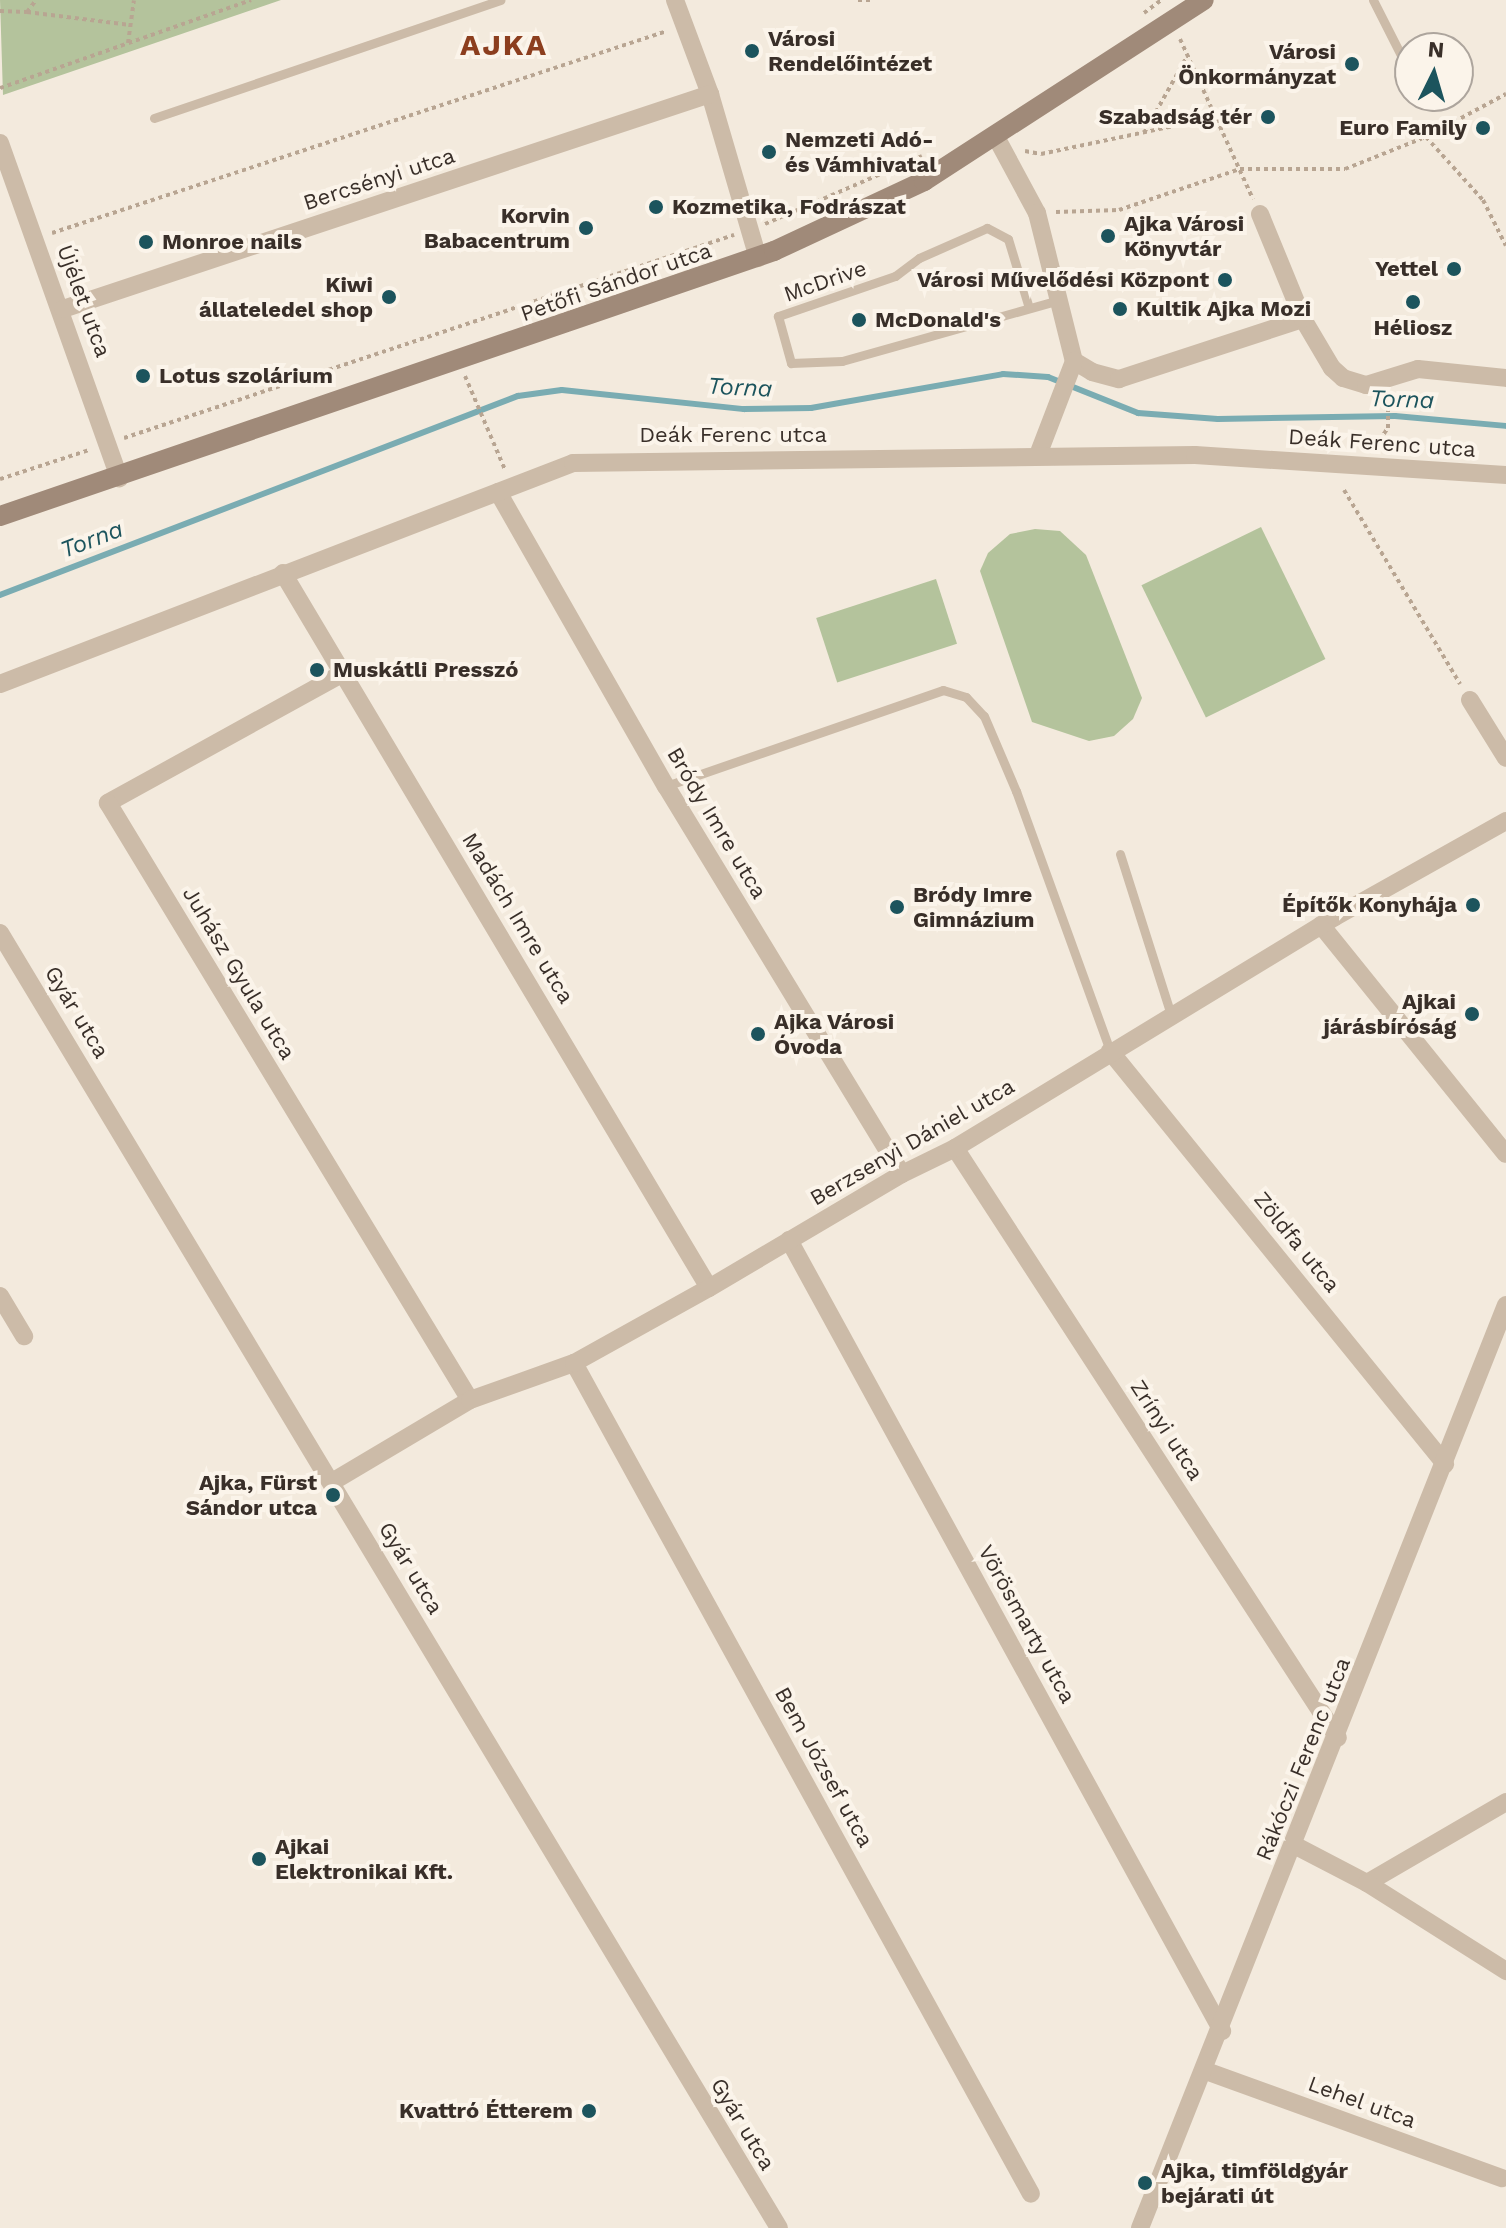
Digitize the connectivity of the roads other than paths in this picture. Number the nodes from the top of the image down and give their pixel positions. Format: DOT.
graph roads {
  1 [pos="500,0"];
  2 [pos="675,0"];
  3 [pos="1204,0"];
  4 [pos="1373,0"];
  5 [pos="1394,41"];
  6 [pos="710,94"];
  7 [pos="154,118"];
  8 [pos="0,143"];
  9 [pos="999,143"];
  10 [pos="1260,214"];
  11 [pos="758,258"];
  12 [pos="1059,300"];
  13 [pos="1029,308"];
  14 [pos="63,309"];
  15 [pos="1303,319"];
  16 [pos="1072,365"];
  17 [pos="1506,378"];
  18 [pos="1038,455"];
  19 [pos="1506,475"];
  20 [pos="119,478"];
  21 [pos="505,489"];
  22 [pos="0,516"];
  23 [pos="283,573"];
  24 [pos="345,672"];
  25 [pos="0,684"];
  26 [pos="1470,700"];
  27 [pos="1506,758"];
  28 [pos="666,786"];
  29 [pos="1506,821"];
  30 [pos="1120,854"];
  31 [pos="1321,925"];
  32 [pos="0,933"];
  33 [pos="1171,1015"];
  34 [pos="1110,1051"];
  35 [pos="955,1148"];
  36 [pos="1506,1154"];
  37 [pos="902,1174"];
  38 [pos="789,1240"];
  39 [pos="709,1288"];
  40 [pos="0,1296"];
  41 [pos="1506,1305"];
  42 [pos="24,1336"];
  43 [pos="574,1363"];
  44 [pos="470,1400"];
  45 [pos="1445,1464"];
  46 [pos="332,1482"];
  47 [pos="1338,1738"];
  48 [pos="1506,1802"];
  49 [pos="1294,1845"];
  50 [pos="1367,1883"];
  51 [pos="1506,1971"];
  52 [pos="1222,2031"];
  53 [pos="1206,2071"];
  54 [pos="1502,2178"];
  55 [pos="1031,2194"];
  56 [pos="779,2228"];
  57 [pos="1140,2228"];
  1 -- 7 [label="lane"];
  2 -- 6 [label="street"];
  3 -- 9 [label="main road, Petőfi Sándor utca"];
  4 -- 5 [label="lane"];
  6 -- 11 [label="street"];
  6 -- 14 [label="street, Bercsényi utca"];
  8 -- 14 [label="street, Újélet utca"];
  9 -- 11 [label="main road, Petőfi Sándor utca"];
  9 -- 12 [label="street"];
  10 -- 15 [label="street"];
  11 -- 20 [label="main road, Petőfi Sándor utca"];
  12 -- 13 [label="lane"];
  12 -- 16 [label="street"];
  13 -- 13 [label="lane, McDrive"];
  14 -- 20 [label="street, Újélet utca"];
  15 -- 16 [label="street"];
  15 -- 17 [label="street"];
  16 -- 18 [label="street"];
  18 -- 19 [label="street, Deák Ferenc utca"];
  18 -- 21 [label="street, Deák Ferenc utca"];
  20 -- 22 [label="main road, Petőfi Sándor utca"];
  21 -- 23 [label="street, Deák Ferenc utca"];
  21 -- 28 [label="street, Bródy Imre utca"];
  23 -- 24 [label="street, Madách Imre utca"];
  23 -- 25 [label="street, Deák Ferenc utca"];
  24 -- 39 [label="street, Madách Imre utca"];
  24 -- 44 [label="street, Juhász Gyula utca"];
  26 -- 27 [label="street"];
  28 -- 34 [label="lane"];
  28 -- 37 [label="street, Bródy Imre utca"];
  29 -- 31 [label="street, Berzsenyi Dániel utca"];
  30 -- 33 [label="lane"];
  31 -- 33 [label="street, Berzsenyi Dániel utca"];
  31 -- 36 [label="street"];
  32 -- 46 [label="street, Gyár utca"];
  33 -- 34 [label="street, Berzsenyi Dániel utca"];
  34 -- 35 [label="street, Berzsenyi Dániel utca"];
  34 -- 45 [label="street, Zöldfa utca"];
  35 -- 37 [label="street, Berzsenyi Dániel utca"];
  35 -- 47 [label="street, Zrínyi utca"];
  37 -- 38 [label="street, Berzsenyi Dániel utca"];
  38 -- 39 [label="street, Berzsenyi Dániel utca"];
  38 -- 52 [label="street, Vörösmarty utca"];
  39 -- 43 [label="street, Berzsenyi Dániel utca"];
  40 -- 42 [label="street"];
  41 -- 45 [label="street, Rákóczi Ferenc utca"];
  43 -- 44 [label="street, Berzsenyi Dániel utca"];
  43 -- 55 [label="street, Bem József utca"];
  44 -- 46 [label="street, Berzsenyi Dániel utca"];
  45 -- 47 [label="street, Rákóczi Ferenc utca"];
  46 -- 56 [label="street, Gyár utca"];
  47 -- 49 [label="street, Rákóczi Ferenc utca"];
  48 -- 50 [label="street"];
  49 -- 50 [label="street"];
  49 -- 52 [label="street, Rákóczi Ferenc utca"];
  50 -- 51 [label="street"];
  52 -- 53 [label="street, Rákóczi Ferenc utca"];
  53 -- 54 [label="street, Lehel utca"];
  53 -- 57 [label="street, Rákóczi Ferenc utca"];
}
